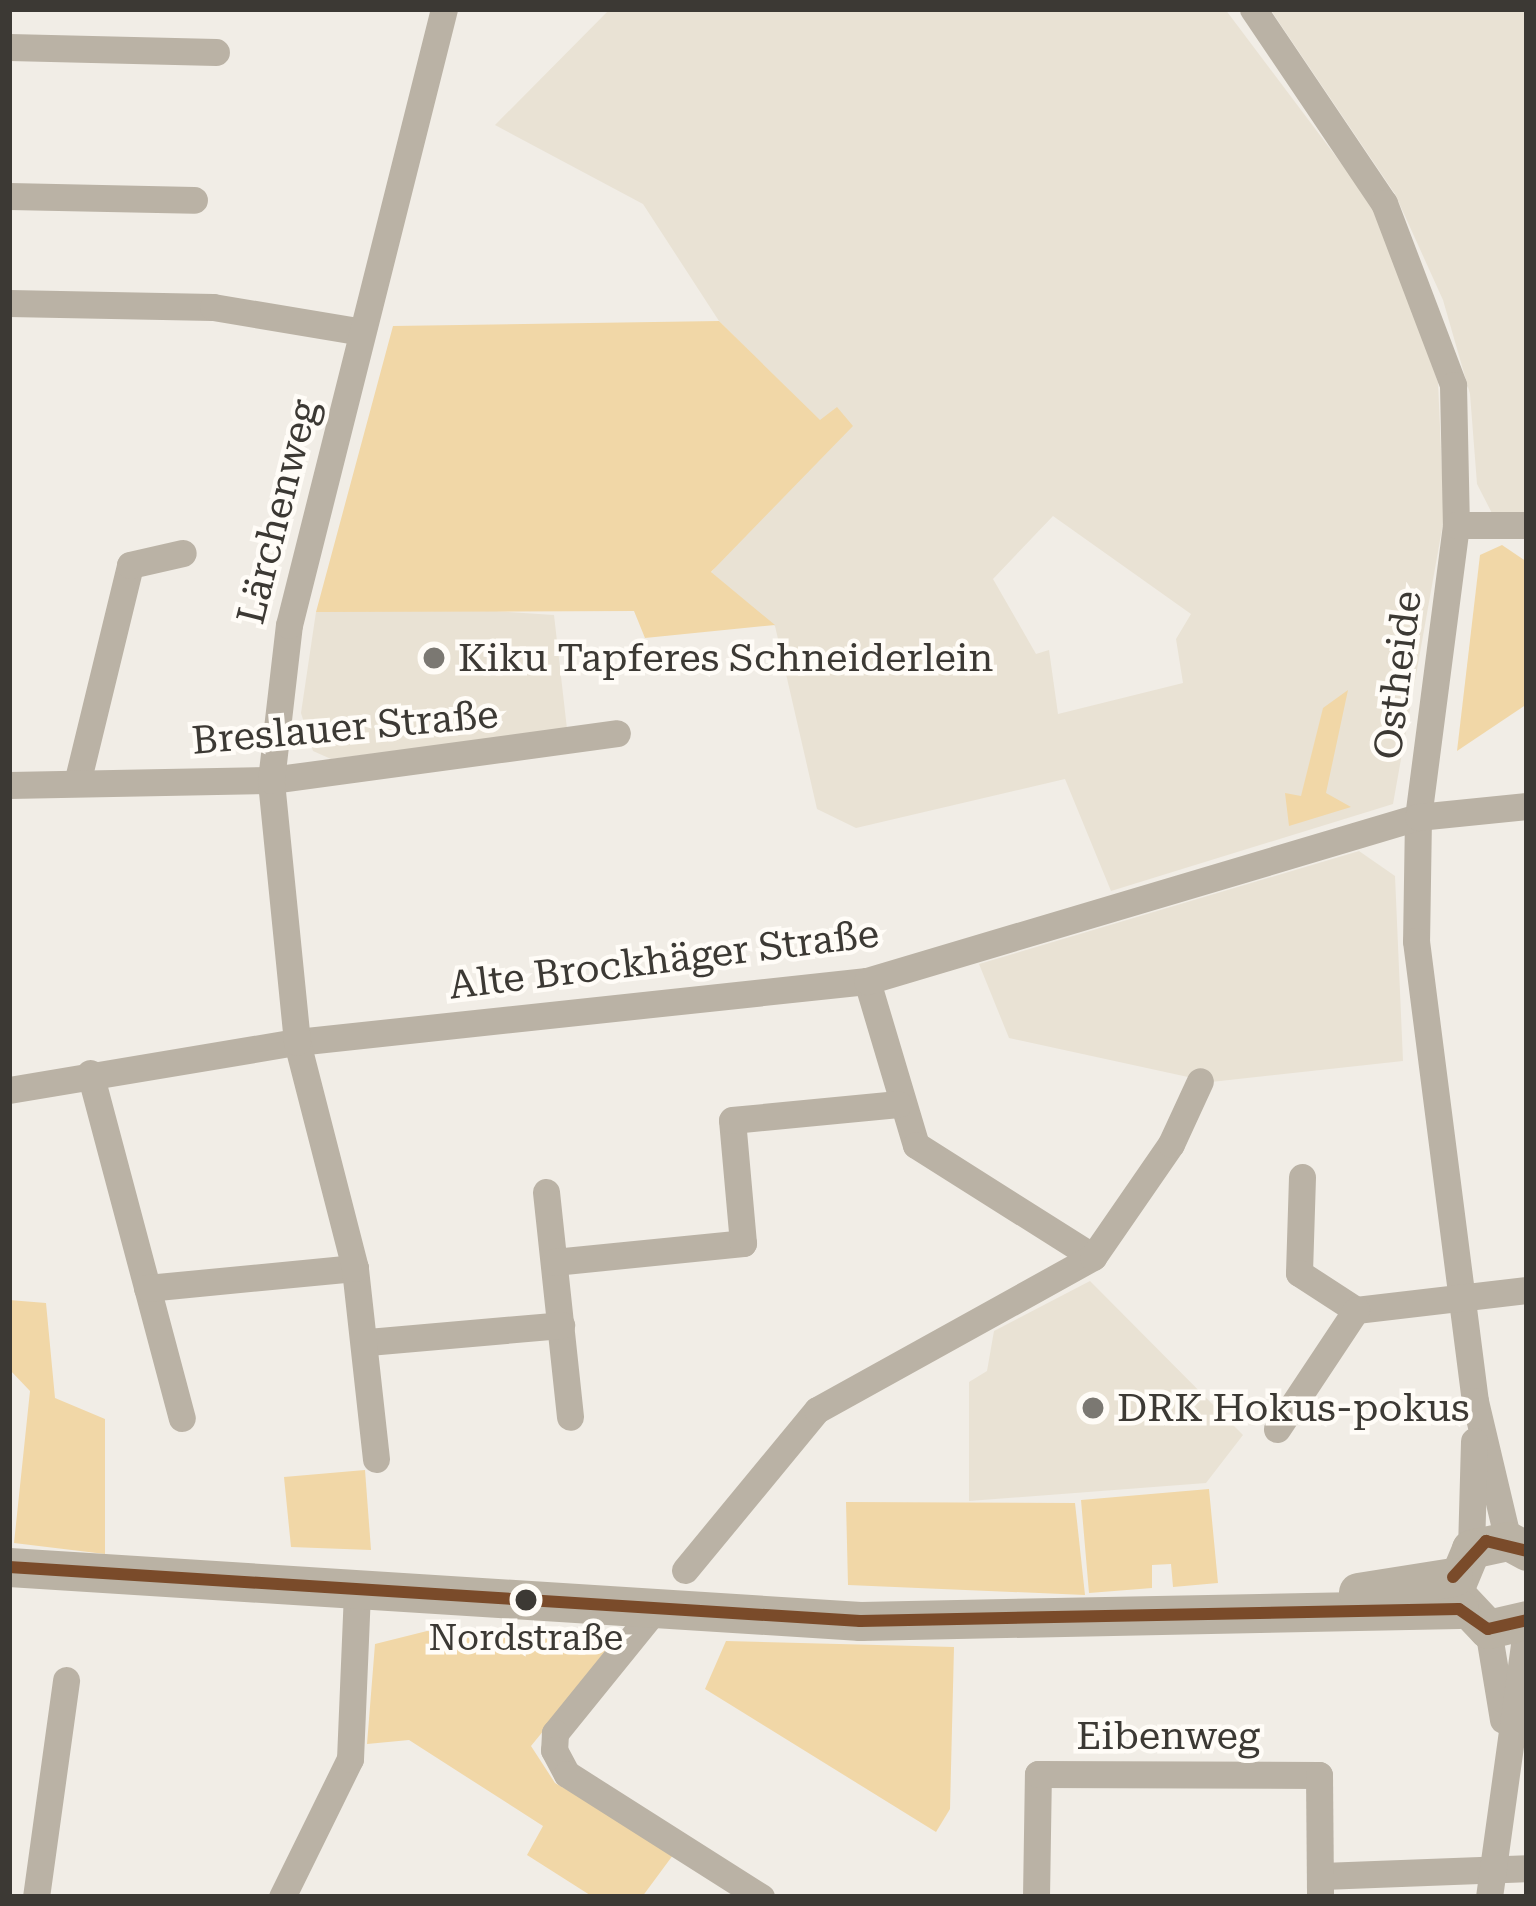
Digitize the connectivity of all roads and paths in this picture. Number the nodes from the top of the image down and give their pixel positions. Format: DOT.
graph roads {
  1 [pos="444,9"];
  2 [pos="1253,9"];
  3 [pos="9,47"];
  4 [pos="216,52"];
  5 [pos="9,196"];
  6 [pos="194,200"];
  7 [pos="9,303"];
  8 [pos="362,332"];
  9 [pos="1456,525"];
  10 [pos="1527,525"];
  11 [pos="183,553"];
  12 [pos="617,733"];
  13 [pos="271,780"];
  14 [pos="76,783"];
  15 [pos="9,785"];
  16 [pos="1527,806"];
  17 [pos="1418,817"];
  18 [pos="867,981"];
  19 [pos="297,1042"];
  20 [pos="90,1072"];
  21 [pos="1200,1081"];
  22 [pos="9,1090"];
  23 [pos="898,1103"];
  24 [pos="1302,1178"];
  25 [pos="546,1192"];
  26 [pos="1093,1257"];
  27 [pos="554,1262"];
  28 [pos="355,1268"];
  29 [pos="147,1288"];
  30 [pos="1527,1290"];
  31 [pos="1460,1299"];
  32 [pos="1356,1310"];
  33 [pos="561,1324"];
  34 [pos="368,1342"];
  35 [pos="570,1417"];
  36 [pos="182,1418"];
  37 [pos="1277,1429"];
  38 [pos="376,1459"];
  39 [pos="9,1567"];
  40 [pos="686,1570"];
  41 [pos="1495,1587"];
  42 [pos="357,1593"];
  43 [pos="653,1612"];
  44 [pos="66,1680"];
  45 [pos="1507,1744"];
  46 [pos="1527,1868"];
  47 [pos="1492,1886"];
  48 [pos="1321,1887"];
  49 [pos="36,1897"];
  50 [pos="283,1897"];
  51 [pos="761,1897"];
  52 [pos="1036,1897"];
  1 -- 8 [label="street, Lärchenweg"];
  2 -- 9 [label="street, Ostheide"];
  3 -- 4 [label="street"];
  5 -- 6 [label="street"];
  7 -- 8 [label="street"];
  8 -- 13 [label="street, Lärchenweg"];
  9 -- 10 [label="street"];
  9 -- 17 [label="street, Ostheide"];
  11 -- 14 [label="street"];
  12 -- 13 [label="street, Breslauer Straße"];
  13 -- 14 [label="street, Breslauer Straße"];
  13 -- 19 [label="street, Lärchenweg"];
  14 -- 15 [label="street, Breslauer Straße"];
  16 -- 17 [label="street, Alte Brockhäger Straße"];
  17 -- 18 [label="street, Alte Brockhäger Straße"];
  17 -- 31 [label="street, Ostheide"];
  18 -- 19 [label="street, Alte Brockhäger Straße"];
  18 -- 23 [label="street"];
  19 -- 20 [label="street, Alte Brockhäger Straße"];
  19 -- 28 [label="street, Lärchenweg"];
  20 -- 22 [label="street, Alte Brockhäger Straße"];
  20 -- 29 [label="street"];
  21 -- 26 [label="street"];
  23 -- 26 [label="street"];
  23 -- 27 [label="street"];
  24 -- 32 [label="street"];
  25 -- 27 [label="street"];
  26 -- 40 [label="street"];
  27 -- 33 [label="street"];
  28 -- 29 [label="street"];
  28 -- 34 [label="street, Lärchenweg"];
  29 -- 36 [label="street"];
  30 -- 31 [label="street"];
  31 -- 32 [label="street"];
  31 -- 41 [label="street, Ostheide"];
  32 -- 37 [label="street"];
  33 -- 34 [label="street"];
  33 -- 35 [label="street"];
  34 -- 38 [label="street, Lärchenweg"];
  39 -- 42 [label="street"];
  41 -- 43 [label="street"];
  41 -- 45 [label="street, Ostheide"];
  41 -- 45 [label="street"];
  42 -- 43 [label="street"];
  42 -- 50 [label="street"];
  43 -- 51 [label="street"];
  44 -- 49 [label="street"];
  45 -- 47 [label="street"];
  46 -- 47 [label="street"];
  47 -- 48 [label="street"];
  48 -- 52 [label="street, Eibenweg"];
}
